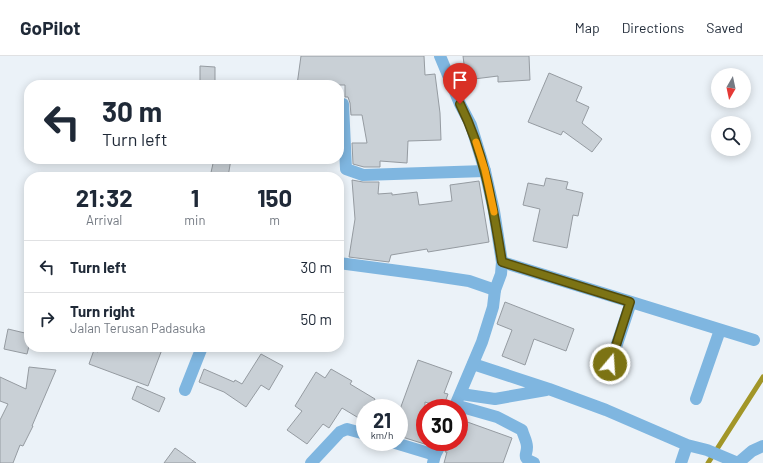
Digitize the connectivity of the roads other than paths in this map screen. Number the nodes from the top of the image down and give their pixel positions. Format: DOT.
graph roads {
  1 [pos="440,56"];
  2 [pos="344,126"];
  3 [pos="485,170"];
  4 [pos="502,262"];
  5 [pos="344,265"];
  6 [pos="495,290"];
  7 [pos="630,302"];
  8 [pos="720,330"];
  9 [pos="754,340"];
  10 [pos="200,352"];
  11 [pos="473,364"];
  12 [pos="610,364"];
  13 [pos="549,389"];
  14 [pos="185,390"];
  15 [pos="458,399"];
  16 [pos="696,399"];
  17 [pos="468,401"];
  18 [pos="468,406"];
  19 [pos="356,432"];
  20 [pos="688,444"];
  21 [pos="763,446"];
  22 [pos="408,448"];
  23 [pos="434,459"];
  24 [pos="311,463"];
  25 [pos="534,463"];
  26 [pos="681,463"];
  27 [pos="738,463"];
  1 -- 3 [label="street"];
  2 -- 3 [label="street"];
  3 -- 4 [label="street"];
  4 -- 6 [label="street"];
  4 -- 7 [label="street"];
  5 -- 6 [label="street"];
  6 -- 11 [label="street"];
  7 -- 8 [label="street"];
  7 -- 12 [label="street"];
  8 -- 9 [label="street"];
  8 -- 16 [label="street"];
  10 -- 14 [label="street"];
  11 -- 13 [label="street"];
  11 -- 15 [label="street"];
  13 -- 17 [label="street"];
  13 -- 20 [label="street"];
  18 -- 25 [label="street"];
  19 -- 24 [label="street"];
  20 -- 26 [label="street"];
  20 -- 27 [label="street"];
  21 -- 27 [label="street"];
  22 -- 23 [label="street"];
}
